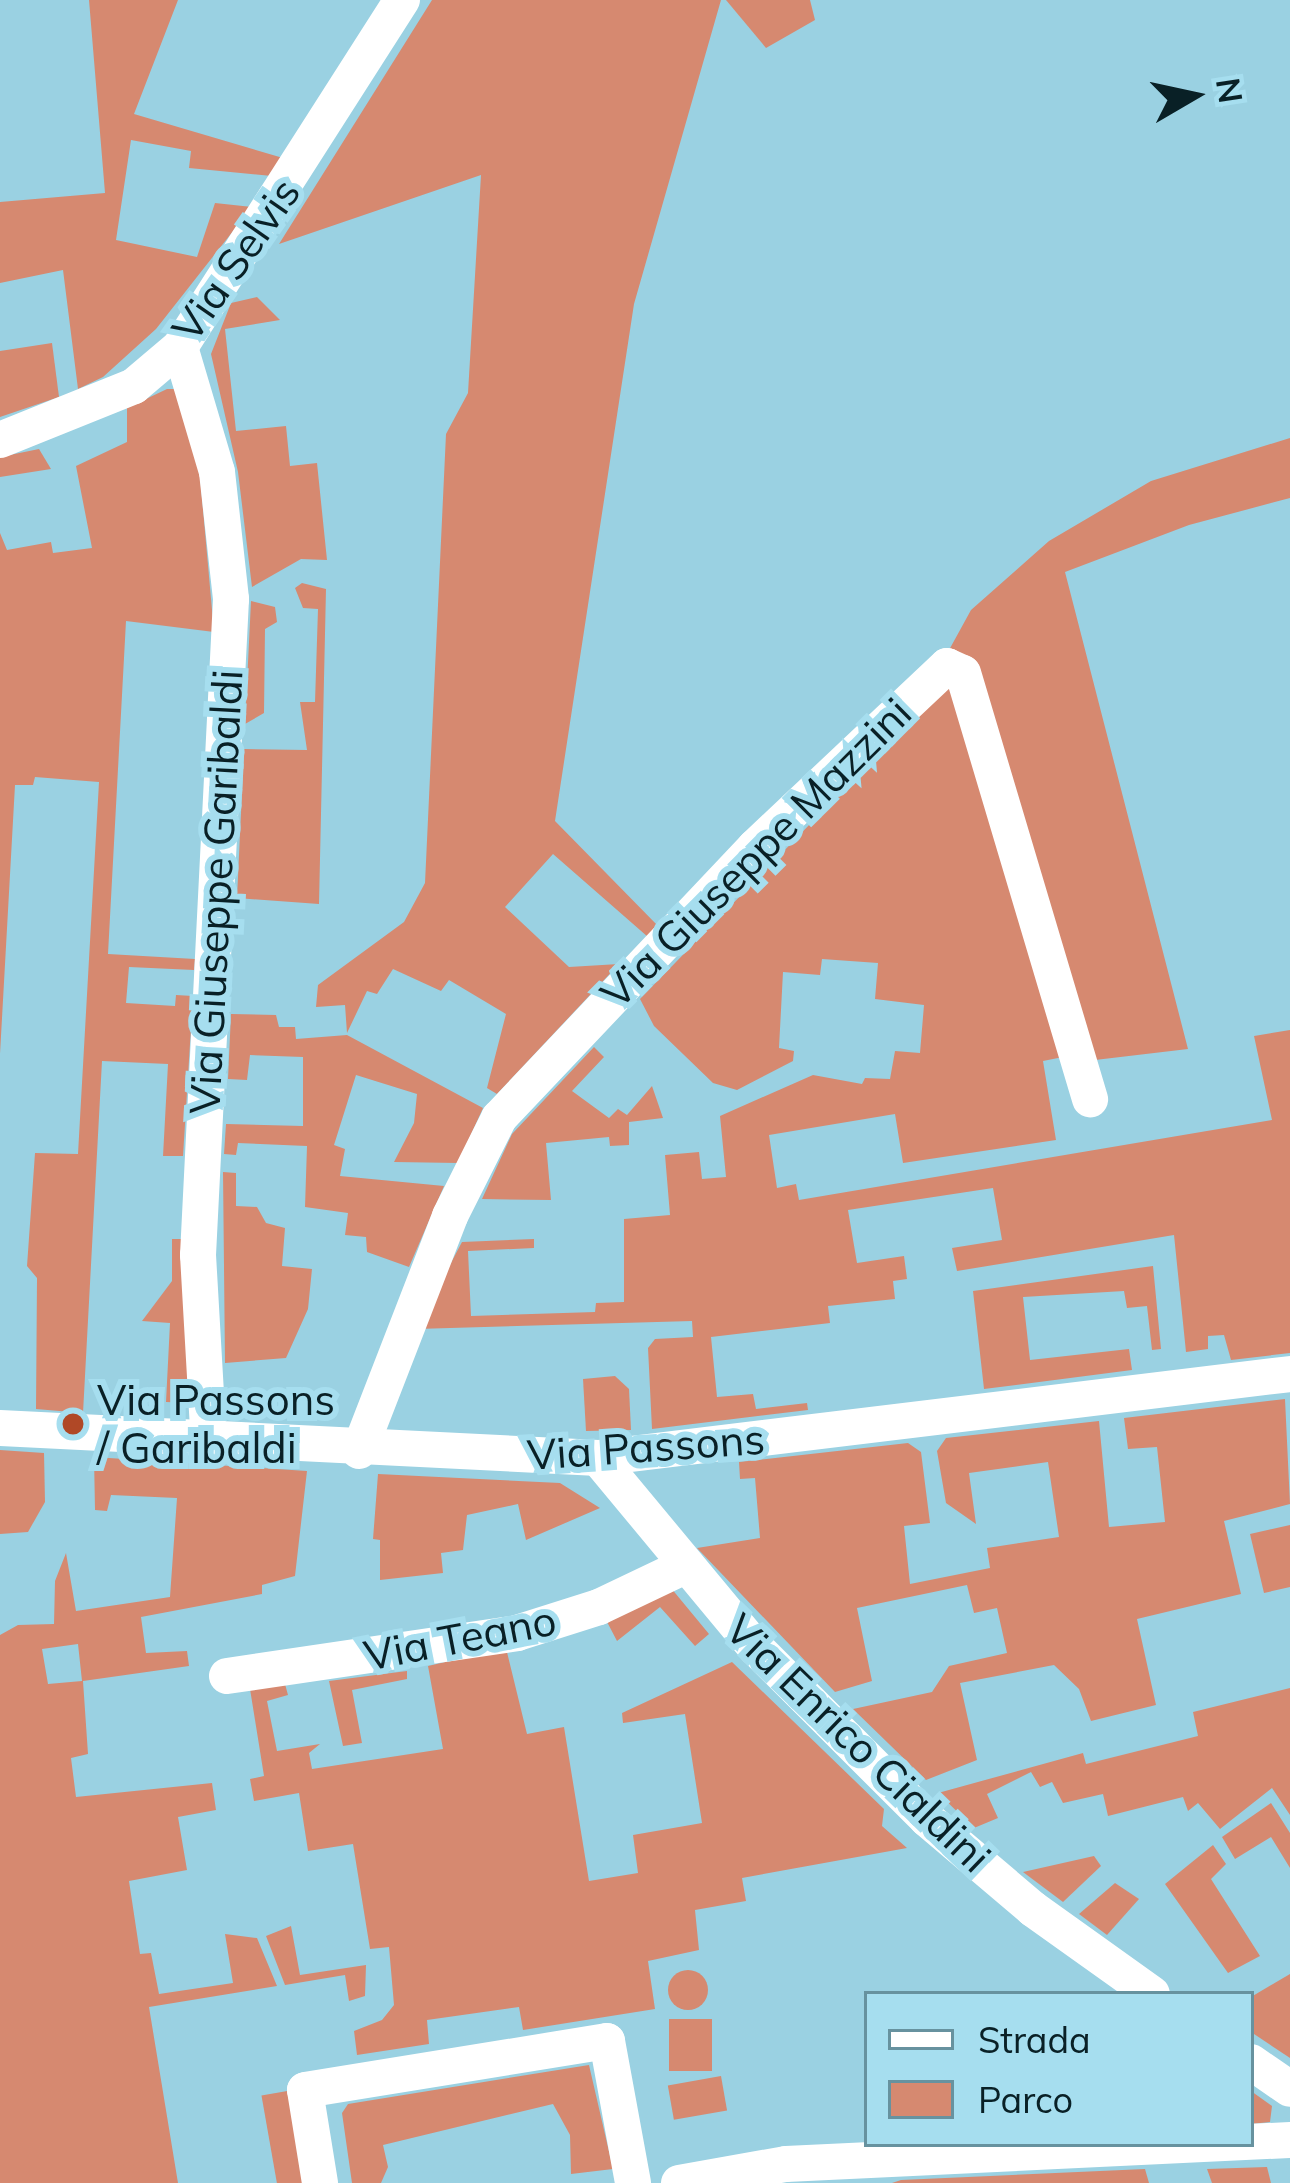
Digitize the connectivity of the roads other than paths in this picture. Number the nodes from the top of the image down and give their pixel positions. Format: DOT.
graph roads {
  1 [pos="402,0"];
  2 [pos="180,347"];
  3 [pos="0,440"];
  4 [pos="1090,1100"];
  5 [pos="1290,1374"];
  6 [pos="0,1429"];
  7 [pos="209,1444"];
  8 [pos="359,1451"];
  9 [pos="598,1458"];
  10 [pos="683,1568"];
  11 [pos="227,1676"];
  12 [pos="1148,1991"];
  13 [pos="1254,2064"];
  14 [pos="1290,2089"];
  15 [pos="1290,2140"];
  16 [pos="1254,2142"];
  17 [pos="1143,2147"];
  18 [pos="320,2183"];
  19 [pos="633,2183"];
  20 [pos="679,2183"];
  1 -- 2 [label="street, Via Selvis"];
  2 -- 3 [label="street, Via Selvis"];
  2 -- 7 [label="street, Via Giuseppe Garibaldi"];
  4 -- 8 [label="street, Via Giuseppe Mazzini"];
  5 -- 9 [label="street, Via Passons"];
  6 -- 7 [label="street, Via Passons"];
  7 -- 8 [label="street, Via Passons"];
  8 -- 9 [label="street, Via Passons"];
  9 -- 10 [label="street, Via Enrico Cialdini"];
  10 -- 11 [label="street, Via Teano"];
  10 -- 12 [label="street, Via Enrico Cialdini"];
  13 -- 14 [label="street"];
  15 -- 16 [label="street"];
  17 -- 20 [label="street"];
  18 -- 19 [label="street"];
}
